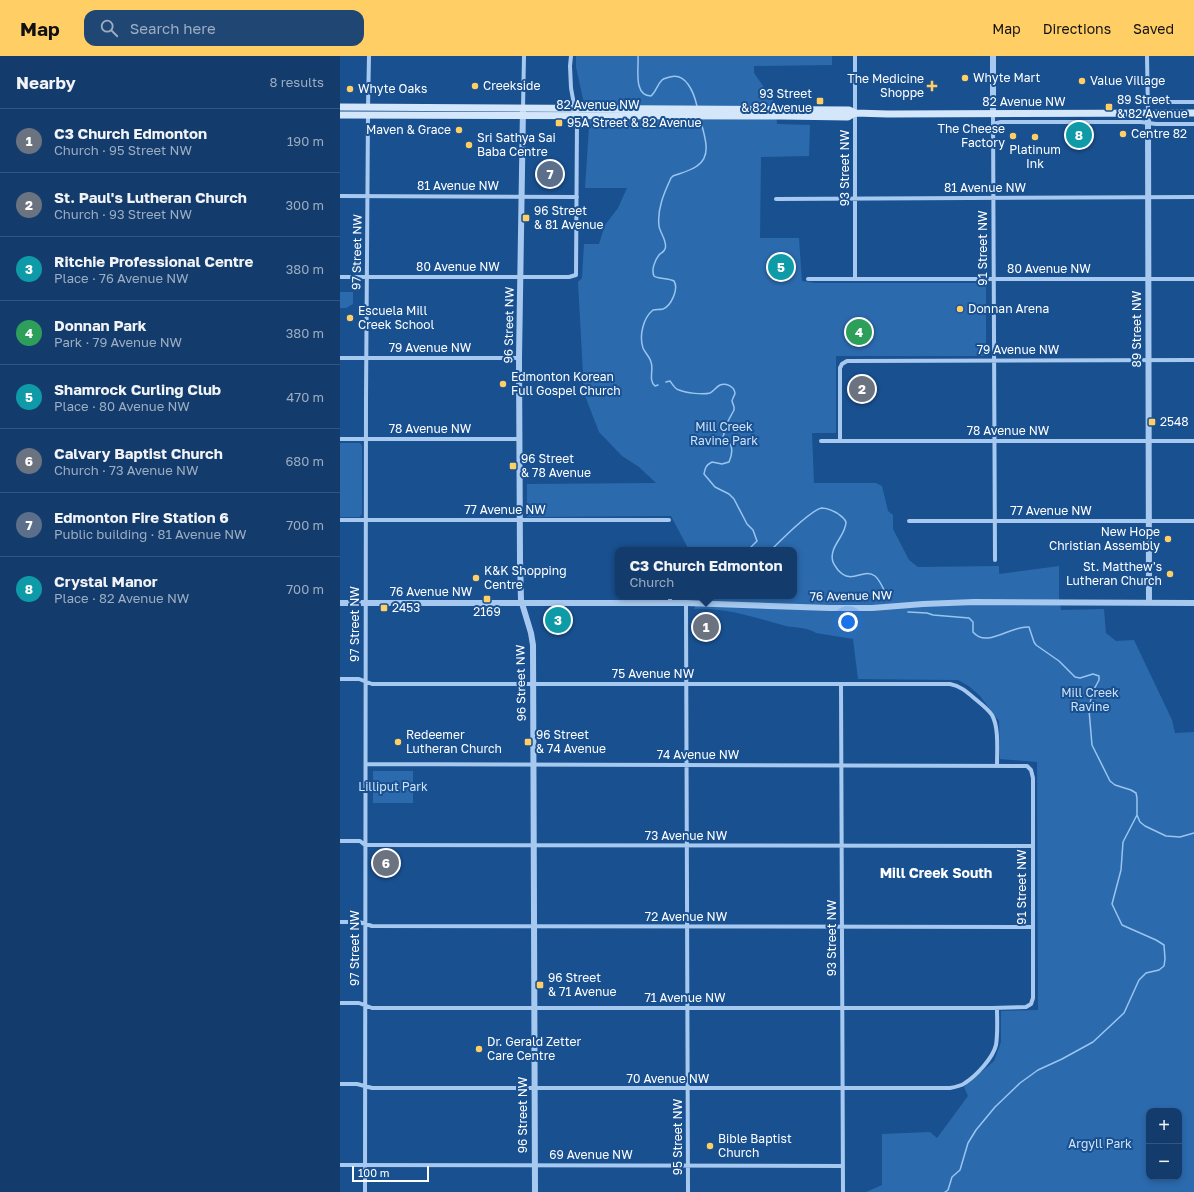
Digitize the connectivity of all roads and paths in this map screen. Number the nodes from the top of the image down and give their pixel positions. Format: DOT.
graph roads {
  1 [pos="369,56"];
  2 [pos="524,56"];
  3 [pos="571,56"];
  4 [pos="855,56"];
  5 [pos="993,56"];
  6 [pos="1147,56"];
  7 [pos="1148,102"];
  8 [pos="1194,102"];
  9 [pos="340,107"];
  10 [pos="368,107"];
  11 [pos="523,108"];
  12 [pos="575,112"];
  13 [pos="855,113"];
  14 [pos="993,113"];
  15 [pos="1148,113"];
  16 [pos="1194,113"];
  17 [pos="340,115"];
  18 [pos="368,115"];
  19 [pos="523,116"];
  20 [pos="1148,123"];
  21 [pos="993,124"];
  22 [pos="1194,124"];
  23 [pos="340,196"];
  24 [pos="367,196"];
  25 [pos="522,196"];
  26 [pos="577,196"];
  27 [pos="1148,197"];
  28 [pos="1194,197"];
  29 [pos="776,198"];
  30 [pos="855,198"];
  31 [pos="994,198"];
  32 [pos="340,277"];
  33 [pos="367,277"];
  34 [pos="521,277"];
  35 [pos="808,279"];
  36 [pos="855,279"];
  37 [pos="994,279"];
  38 [pos="1148,279"];
  39 [pos="1194,279"];
  40 [pos="340,358"];
  41 [pos="366,358"];
  42 [pos="520,358"];
  43 [pos="994,360"];
  44 [pos="1148,360"];
  45 [pos="1194,360"];
  46 [pos="340,439"];
  47 [pos="366,439"];
  48 [pos="519,439"];
  49 [pos="821,441"];
  50 [pos="840,441"];
  51 [pos="995,441"];
  52 [pos="1149,441"];
  53 [pos="1194,441"];
  54 [pos="520,519"];
  55 [pos="340,520"];
  56 [pos="366,520"];
  57 [pos="669,520"];
  58 [pos="909,522"];
  59 [pos="995,522"];
  60 [pos="1149,522"];
  61 [pos="1194,522"];
  62 [pos="995,560"];
  63 [pos="670,599"];
  64 [pos="340,603"];
  65 [pos="366,603"];
  66 [pos="521,603"];
  67 [pos="670,603"];
  68 [pos="686,603"];
  69 [pos="1149,603"];
  70 [pos="1194,603"];
  71 [pos="340,679"];
  72 [pos="365,682"];
  73 [pos="533,684"];
  74 [pos="686,684"];
  75 [pos="841,684"];
  76 [pos="366,764"];
  77 [pos="533,765"];
  78 [pos="687,765"];
  79 [pos="841,765"];
  80 [pos="997,765"];
  81 [pos="1030,768"];
  82 [pos="340,841"];
  83 [pos="365,845"];
  84 [pos="533,846"];
  85 [pos="687,846"];
  86 [pos="841,846"];
  87 [pos="1033,846"];
  88 [pos="340,922"];
  89 [pos="366,924"];
  90 [pos="687,926"];
  91 [pos="534,927"];
  92 [pos="842,927"];
  93 [pos="1033,927"];
  94 [pos="340,1003"];
  95 [pos="365,1005"];
  96 [pos="1030,1006"];
  97 [pos="534,1008"];
  98 [pos="688,1008"];
  99 [pos="842,1008"];
  100 [pos="997,1008"];
  101 [pos="340,1084"];
  102 [pos="365,1086"];
  103 [pos="534,1089"];
  104 [pos="688,1089"];
  105 [pos="842,1089"];
  106 [pos="340,1165"];
  107 [pos="365,1165"];
  108 [pos="535,1165"];
  109 [pos="688,1165"];
  110 [pos="843,1166"];
  111 [pos="365,1192"];
  112 [pos="535,1192"];
  113 [pos="688,1192"];
  114 [pos="843,1192"];
  1 -- 10 [label="street, 97 Street NW"];
  2 -- 11 [label="street, 96 Street NW"];
  3 -- 12 [label="street"];
  4 -- 13 [label="street, 93 Street NW"];
  5 -- 14 [label="street, 91 Street NW"];
  6 -- 7 [label="street, 89 Street NW"];
  7 -- 8 [label="street"];
  7 -- 15 [label="street, 89 Street NW"];
  9 -- 10 [label="main road, 82 Avenue NW"];
  10 -- 11 [label="main road, 82 Avenue NW"];
  10 -- 18 [label="street, 97 Street NW"];
  11 -- 12 [label="main road, 82 Avenue NW"];
  11 -- 19 [label="street, 96 Street NW"];
  12 -- 13 [label="main road, 82 Avenue NW"];
  12 -- 19 [label="main road, 82 Avenue NW"];
  12 -- 26 [label="street"];
  13 -- 14 [label="main road, 82 Avenue NW"];
  13 -- 30 [label="street, 93 Street NW"];
  14 -- 15 [label="main road, 82 Avenue NW"];
  14 -- 21 [label="street, 91 Street NW"];
  15 -- 16 [label="main road, 82 Avenue NW"];
  15 -- 20 [label="street, 89 Street NW"];
  17 -- 18 [label="main road, 82 Avenue NW"];
  18 -- 19 [label="main road, 82 Avenue NW"];
  18 -- 24 [label="street, 97 Street NW"];
  19 -- 25 [label="street, 96 Street NW"];
  20 -- 21 [label="street, 82 Avenue NW"];
  20 -- 22 [label="street, 82 Avenue NW"];
  20 -- 27 [label="street, 89 Street NW"];
  21 -- 31 [label="street, 91 Street NW"];
  23 -- 24 [label="street, 81 Avenue NW"];
  24 -- 25 [label="street, 81 Avenue NW"];
  24 -- 33 [label="street, 97 Street NW"];
  25 -- 26 [label="street, 81 Avenue NW"];
  25 -- 34 [label="street, 96 Street NW"];
  26 -- 34 [label="street, 80 Avenue NW"];
  27 -- 28 [label="street, 81 Avenue NW"];
  27 -- 31 [label="street, 81 Avenue NW"];
  27 -- 38 [label="street, 89 Street NW"];
  29 -- 30 [label="street, 81 Avenue NW"];
  30 -- 31 [label="street, 81 Avenue NW"];
  30 -- 36 [label="street, 93 Street NW"];
  31 -- 37 [label="street, 91 Street NW"];
  32 -- 33 [label="street, 80 Avenue NW"];
  33 -- 34 [label="street, 80 Avenue NW"];
  33 -- 41 [label="street, 97 Street NW"];
  34 -- 42 [label="street, 96 Street NW"];
  35 -- 36 [label="street, 80 Avenue NW"];
  36 -- 37 [label="street, 80 Avenue NW"];
  37 -- 38 [label="street, 80 Avenue NW"];
  37 -- 43 [label="street, 91 Street NW"];
  38 -- 39 [label="street, 80 Avenue NW"];
  38 -- 44 [label="street, 89 Street NW"];
  40 -- 41 [label="street, 79 Avenue NW"];
  41 -- 42 [label="street, 79 Avenue NW"];
  41 -- 47 [label="street, 97 Street NW"];
  42 -- 48 [label="street, 96 Street NW"];
  43 -- 44 [label="street, 79 Avenue NW"];
  43 -- 50 [label="street, 79 Avenue NW"];
  43 -- 51 [label="street, 91 Street NW"];
  44 -- 45 [label="street, 79 Avenue NW"];
  44 -- 52 [label="street, 89 Street NW"];
  46 -- 47 [label="street, 78 Avenue NW"];
  47 -- 48 [label="street, 78 Avenue NW"];
  47 -- 56 [label="street, 97 Street NW"];
  48 -- 54 [label="street, 96 Street NW"];
  49 -- 50 [label="street, 78 Avenue NW"];
  50 -- 51 [label="street, 78 Avenue NW"];
  51 -- 52 [label="street, 78 Avenue NW"];
  51 -- 59 [label="street, 91 Street NW"];
  52 -- 53 [label="street, 78 Avenue NW"];
  52 -- 60 [label="street, 89 Street NW"];
  54 -- 56 [label="street, 77 Avenue NW"];
  54 -- 57 [label="street, 77 Avenue NW"];
  54 -- 66 [label="street, 96 Street NW"];
  55 -- 56 [label="street, 77 Avenue NW"];
  56 -- 65 [label="street, 97 Street NW"];
  58 -- 59 [label="street, 77 Avenue NW"];
  59 -- 60 [label="street, 77 Avenue NW"];
  59 -- 62 [label="street, 91 Street NW"];
  60 -- 61 [label="street, 77 Avenue NW"];
  60 -- 69 [label="street, 89 Street NW"];
  63 -- 67 [label="street"];
  64 -- 65 [label="street, 76 Avenue NW"];
  65 -- 66 [label="street, 76 Avenue NW"];
  65 -- 72 [label="street, 97 Street NW"];
  66 -- 67 [label="street, 76 Avenue NW"];
  66 -- 73 [label="street, 96 Street NW"];
  67 -- 68 [label="street, 76 Avenue NW"];
  68 -- 69 [label="street, 76 Avenue NW"];
  68 -- 74 [label="street, 95 Street NW"];
  69 -- 70 [label="street, 76 Avenue NW"];
  71 -- 72 [label="street, 75 Avenue NW"];
  72 -- 73 [label="street, 75 Avenue NW"];
  72 -- 76 [label="street, 97 Street NW"];
  73 -- 74 [label="street, 75 Avenue NW"];
  73 -- 77 [label="street, 96 Street NW"];
  74 -- 75 [label="street, 75 Avenue NW"];
  74 -- 78 [label="street, 95 Street NW"];
  75 -- 79 [label="street, 93 Street NW"];
  75 -- 80 [label="street, 75 Avenue NW"];
  76 -- 77 [label="street, 74 Avenue NW"];
  76 -- 83 [label="street, 97 Street NW"];
  77 -- 78 [label="street, 74 Avenue NW"];
  77 -- 84 [label="street, 96 Street NW"];
  78 -- 79 [label="street, 74 Avenue NW"];
  78 -- 85 [label="street, 95 Street NW"];
  79 -- 80 [label="street, 74 Avenue NW"];
  79 -- 86 [label="street, 93 Street NW"];
  80 -- 81 [label="street, 74 Avenue NW"];
  81 -- 87 [label="street, 91 Street NW"];
  82 -- 83 [label="street, 73 Avenue NW"];
  83 -- 84 [label="street, 73 Avenue NW"];
  83 -- 89 [label="street, 97 Street NW"];
  84 -- 85 [label="street, 73 Avenue NW"];
  84 -- 91 [label="street, 96 Street NW"];
  85 -- 86 [label="street, 73 Avenue NW"];
  85 -- 90 [label="street, 95 Street NW"];
  86 -- 87 [label="street, 73 Avenue NW"];
  86 -- 92 [label="street, 93 Street NW"];
  87 -- 93 [label="street, 91 Street NW"];
  88 -- 89 [label="street, 72 Avenue NW"];
  89 -- 91 [label="street, 72 Avenue NW"];
  89 -- 95 [label="street, 97 Street NW"];
  90 -- 91 [label="street, 72 Avenue NW"];
  90 -- 92 [label="street, 72 Avenue NW"];
  90 -- 98 [label="street, 95 Street NW"];
  91 -- 97 [label="street, 96 Street NW"];
  92 -- 93 [label="street, 72 Avenue NW"];
  92 -- 99 [label="street, 93 Street NW"];
  93 -- 96 [label="street, 91 Street NW"];
  94 -- 95 [label="street, 71 Avenue NW"];
  95 -- 97 [label="street, 71 Avenue NW"];
  95 -- 102 [label="street, 97 Street NW"];
  96 -- 100 [label="street, 71 Avenue NW"];
  97 -- 98 [label="street, 71 Avenue NW"];
  97 -- 103 [label="street, 96 Street NW"];
  98 -- 99 [label="street, 71 Avenue NW"];
  98 -- 104 [label="street, 95 Street NW"];
  99 -- 100 [label="street, 71 Avenue NW"];
  99 -- 105 [label="street, 93 Street NW"];
  100 -- 105 [label="street, 70 Avenue NW"];
  101 -- 102 [label="street, 70 Avenue NW"];
  102 -- 103 [label="street, 70 Avenue NW"];
  102 -- 107 [label="street, 97 Street NW"];
  103 -- 104 [label="street, 70 Avenue NW"];
  103 -- 108 [label="street, 96 Street NW"];
  104 -- 105 [label="street, 70 Avenue NW"];
  104 -- 109 [label="street, 95 Street NW"];
  105 -- 110 [label="street, 93 Street NW"];
  106 -- 107 [label="street, 69 Avenue NW"];
  107 -- 108 [label="street, 69 Avenue NW"];
  107 -- 111 [label="street, 97 Street NW"];
  108 -- 109 [label="street, 69 Avenue NW"];
  108 -- 112 [label="street, 96 Street NW"];
  109 -- 110 [label="street, 69 Avenue NW"];
  109 -- 113 [label="street, 95 Street NW"];
  110 -- 114 [label="street, 93 Street NW"];
}
